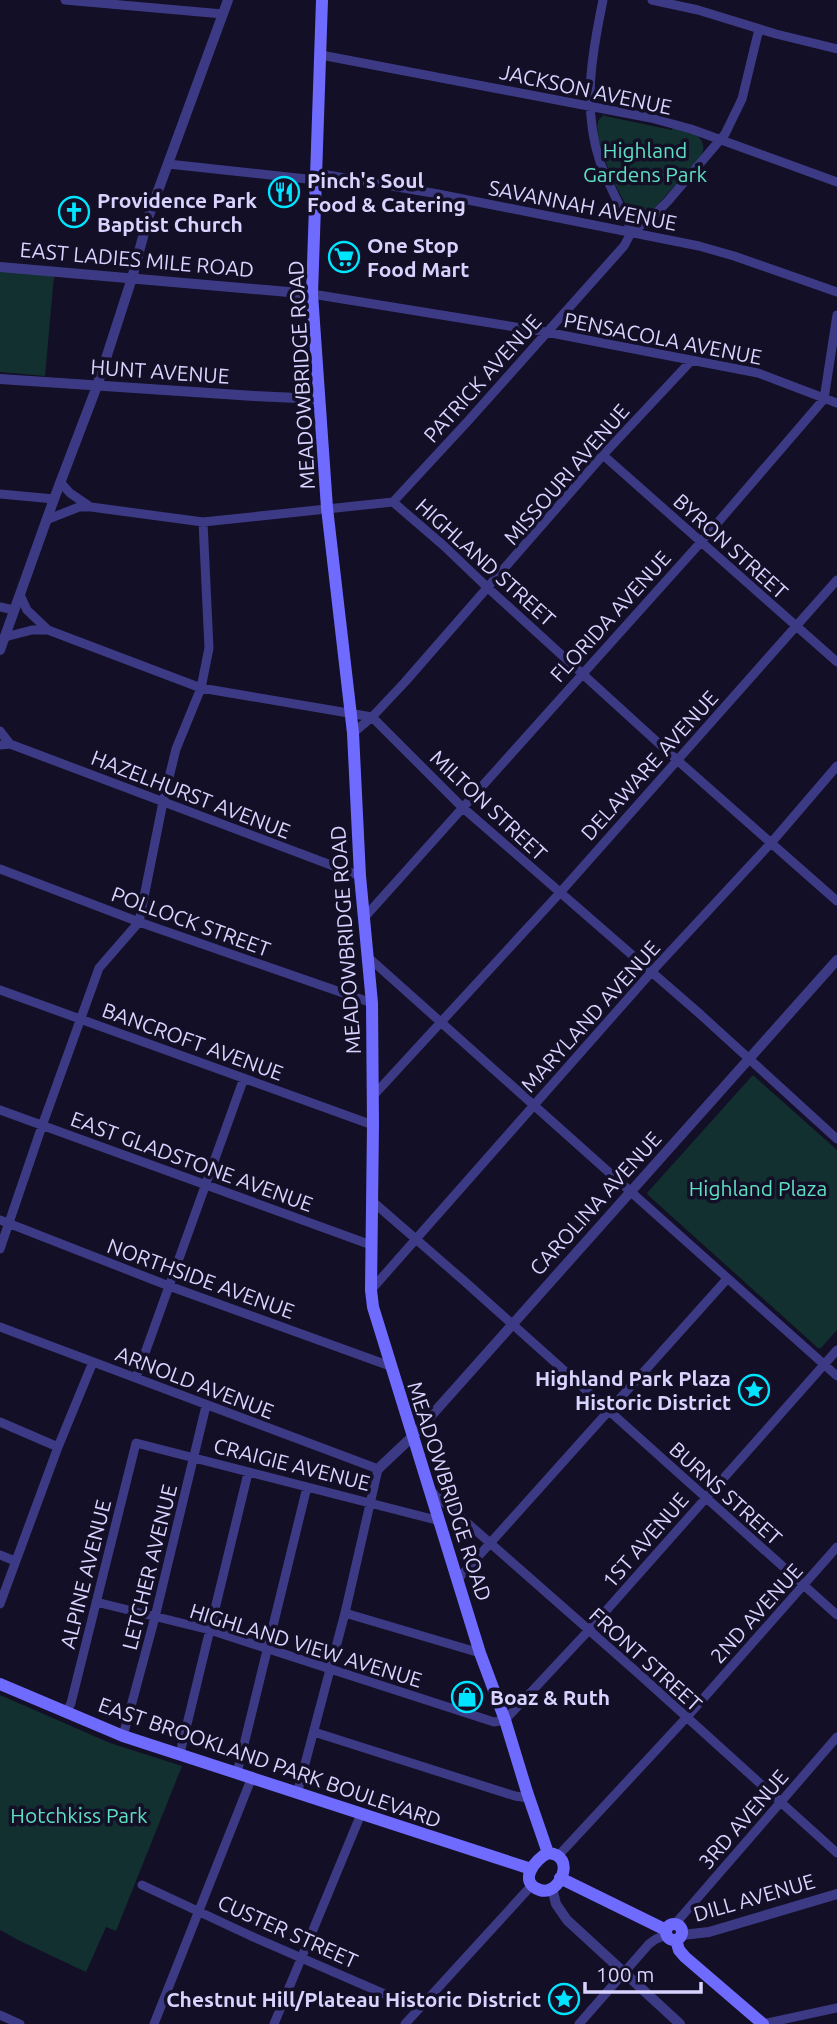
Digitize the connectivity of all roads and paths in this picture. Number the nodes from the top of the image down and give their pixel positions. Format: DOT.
graph roads {
  1 [pos="65,0"];
  2 [pos="228,0"];
  3 [pos="322,0"];
  4 [pos="603,0"];
  5 [pos="652,0"];
  6 [pos="223,13"];
  7 [pos="759,29"];
  8 [pos="837,49"];
  9 [pos="321,55"];
  10 [pos="590,106"];
  11 [pos="720,141"];
  12 [pos="168,164"];
  13 [pos="316,176"];
  14 [pos="837,182"];
  15 [pos="632,231"];
  16 [pos="0,267"];
  17 [pos="132,278"];
  18 [pos="837,292"];
  19 [pos="312,294"];
  20 [pos="837,315"];
  21 [pos="546,332"];
  22 [pos="691,361"];
  23 [pos="0,379"];
  24 [pos="97,386"];
  25 [pos="318,399"];
  26 [pos="824,399"];
  27 [pos="837,403"];
  28 [pos="603,455"];
  29 [pos="60,482"];
  30 [pos="0,494"];
  31 [pos="54,499"];
  32 [pos="393,502"];
  33 [pos="91,507"];
  34 [pos="327,508"];
  35 [pos="46,520"];
  36 [pos="203,522"];
  37 [pos="701,542"];
  38 [pos="837,580"];
  39 [pos="488,589"];
  40 [pos="20,595"];
  41 [pos="0,607"];
  42 [pos="14,610"];
  43 [pos="796,628"];
  44 [pos="48,630"];
  45 [pos="5,637"];
  46 [pos="0,649"];
  47 [pos="837,662"];
  48 [pos="582,673"];
  49 [pos="201,688"];
  50 [pos="350,712"];
  51 [pos="372,717"];
  52 [pos="0,731"];
  53 [pos="353,733"];
  54 [pos="5,745"];
  55 [pos="677,760"];
  56 [pos="837,766"];
  57 [pos="163,802"];
  58 [pos="461,807"];
  59 [pos="771,843"];
  60 [pos="0,869"];
  61 [pos="360,876"];
  62 [pos="559,893"];
  63 [pos="837,901"];
  64 [pos="363,919"];
  65 [pos="139,922"];
  66 [pos="369,958"];
  67 [pos="837,960"];
  68 [pos="652,972"];
  69 [pos="0,990"];
  70 [pos="372,1003"];
  71 [pos="80,1019"];
  72 [pos="440,1023"];
  73 [pos="749,1059"];
  74 [pos="244,1078"];
  75 [pos="373,1096"];
  76 [pos="534,1105"];
  77 [pos="0,1110"];
  78 [pos="373,1125"];
  79 [pos="42,1126"];
  80 [pos="837,1139"];
  81 [pos="206,1185"];
  82 [pos="631,1192"];
  83 [pos="372,1201"];
  84 [pos="5,1222"];
  85 [pos="416,1239"];
  86 [pos="372,1245"];
  87 [pos="0,1249"];
  88 [pos="727,1279"];
  89 [pos="169,1286"];
  90 [pos="371,1290"];
  91 [pos="513,1325"];
  92 [pos="0,1327"];
  93 [pos="837,1350"];
  94 [pos="93,1362"];
  95 [pos="824,1365"];
  96 [pos="390,1366"];
  97 [pos="837,1376"];
  98 [pos="136,1378"];
  99 [pos="206,1406"];
  100 [pos="608,1412"];
  101 [pos="0,1422"];
  102 [pos="414,1435"];
  103 [pos="136,1443"];
  104 [pos="58,1447"];
  105 [pos="194,1458"];
  106 [pos="378,1469"];
  107 [pos="248,1473"];
  108 [pos="307,1488"];
  109 [pos="431,1492"];
  110 [pos="705,1498"];
  111 [pos="370,1502"];
  112 [pos="440,1521"];
  113 [pos="491,1544"];
  114 [pos="837,1547"];
  115 [pos="0,1555"];
  116 [pos="15,1561"];
  117 [pos="458,1579"];
  118 [pos="804,1585"];
  119 [pos="96,1602"];
  120 [pos="0,1604"];
  121 [pos="345,1613"];
  122 [pos="837,1615"];
  123 [pos="155,1617"];
  124 [pos="210,1630"];
  125 [pos="589,1630"];
  126 [pos="268,1650"];
  127 [pos="480,1653"];
  128 [pos="329,1670"];
  129 [pos="0,1684"];
  130 [pos="66,1713"];
  131 [pos="686,1718"];
  132 [pos="505,1720"];
  133 [pos="314,1732"];
  134 [pos="123,1736"];
  135 [pos="837,1737"];
  136 [pos="180,1754"];
  137 [pos="237,1773"];
  138 [pos="252,1777"];
  139 [pos="297,1794"];
  140 [pos="528,1798"];
  141 [pos="781,1802"];
  142 [pos="360,1814"];
  143 [pos="837,1853"];
  144 [pos="553,1854"];
  145 [pos="531,1869"];
  146 [pos="556,1883"];
  147 [pos="142,1885"];
  148 [pos="532,1885"];
  149 [pos="837,1894"];
  150 [pos="200,1911"];
  151 [pos="673,1933"];
  152 [pos="301,1957"];
  153 [pos="625,1973"];
  154 [pos="837,2008"];
  155 [pos="419,2009"];
  156 [pos="0,2015"];
  157 [pos="411,2022"];
  158 [pos="18,2024"];
  159 [pos="153,2024"];
  160 [pos="274,2024"];
  161 [pos="579,2024"];
  162 [pos="680,2024"];
  163 [pos="762,2024"];
  1 -- 6 [label="street"];
  2 -- 6 [label="street"];
  3 -- 9 [label="main road, MEADOWBRIDGE ROAD"];
  4 -- 10 [label="street"];
  5 -- 7 [label="street"];
  6 -- 12 [label="street"];
  7 -- 8 [label="street"];
  7 -- 11 [label="street, PATRICK AVENUE"];
  9 -- 10 [label="street, JACKSON AVENUE"];
  9 -- 13 [label="main road, MEADOWBRIDGE ROAD"];
  10 -- 11 [label="street, JACKSON AVENUE"];
  10 -- 15 [label="street"];
  11 -- 14 [label="street, JACKSON AVENUE"];
  11 -- 15 [label="street, PATRICK AVENUE"];
  12 -- 13 [label="street, SAVANNAH AVENUE"];
  12 -- 17 [label="street"];
  13 -- 15 [label="street, SAVANNAH AVENUE"];
  13 -- 19 [label="main road, MEADOWBRIDGE ROAD"];
  15 -- 18 [label="street, SAVANNAH AVENUE"];
  15 -- 21 [label="street, PATRICK AVENUE"];
  16 -- 17 [label="street, EAST LADIES MILE ROAD"];
  17 -- 19 [label="street, EAST LADIES MILE ROAD"];
  17 -- 24 [label="street"];
  19 -- 21 [label="street, PENSACOLA AVENUE"];
  19 -- 25 [label="main road, MEADOWBRIDGE ROAD"];
  20 -- 26 [label="street"];
  21 -- 22 [label="street, PENSACOLA AVENUE"];
  21 -- 32 [label="street, PATRICK AVENUE"];
  22 -- 26 [label="street, PENSACOLA AVENUE"];
  22 -- 28 [label="street, MISSOURI AVENUE"];
  23 -- 24 [label="street, HUNT AVENUE"];
  24 -- 25 [label="street, HUNT AVENUE"];
  24 -- 29 [label="street"];
  25 -- 34 [label="main road, MEADOWBRIDGE ROAD"];
  26 -- 27 [label="street, PENSACOLA AVENUE"];
  26 -- 37 [label="street, FLORIDA AVENUE"];
  28 -- 37 [label="street, BYRON STREET"];
  28 -- 39 [label="street, MISSOURI AVENUE"];
  29 -- 31 [label="street"];
  29 -- 33 [label="street"];
  30 -- 31 [label="street"];
  31 -- 35 [label="street"];
  32 -- 34 [label="street"];
  32 -- 39 [label="street, HIGHLAND STREET"];
  33 -- 35 [label="street"];
  33 -- 36 [label="street"];
  34 -- 36 [label="street"];
  34 -- 50 [label="main road, MEADOWBRIDGE ROAD"];
  35 -- 40 [label="street"];
  36 -- 49 [label="street"];
  37 -- 43 [label="street, BYRON STREET"];
  37 -- 48 [label="street, FLORIDA AVENUE"];
  38 -- 43 [label="street, DELAWARE AVENUE"];
  39 -- 48 [label="street, HIGHLAND STREET"];
  39 -- 51 [label="street, MISSOURI AVENUE"];
  40 -- 42 [label="street"];
  40 -- 44 [label="street"];
  41 -- 42 [label="street"];
  42 -- 45 [label="street"];
  43 -- 47 [label="street, BYRON STREET"];
  43 -- 55 [label="street, DELAWARE AVENUE"];
  44 -- 45 [label="street"];
  44 -- 49 [label="street"];
  45 -- 46 [label="street"];
  48 -- 55 [label="street, HIGHLAND STREET"];
  48 -- 58 [label="street, FLORIDA AVENUE"];
  49 -- 50 [label="street"];
  49 -- 57 [label="street"];
  50 -- 51 [label="street"];
  50 -- 53 [label="main road, MEADOWBRIDGE ROAD"];
  51 -- 53 [label="street, MISSOURI AVENUE"];
  51 -- 58 [label="street, MILTON STREET"];
  52 -- 54 [label="street, HAZELHURST AVENUE"];
  53 -- 61 [label="main road, MEADOWBRIDGE ROAD"];
  54 -- 57 [label="street, HAZELHURST AVENUE"];
  55 -- 59 [label="street, HIGHLAND STREET"];
  55 -- 62 [label="street, DELAWARE AVENUE"];
  56 -- 59 [label="street, MARYLAND AVENUE"];
  57 -- 61 [label="street, HAZELHURST AVENUE"];
  57 -- 65 [label="street"];
  58 -- 62 [label="street, MILTON STREET"];
  58 -- 64 [label="street, FLORIDA AVENUE"];
  59 -- 63 [label="street, HIGHLAND STREET"];
  59 -- 68 [label="street, MARYLAND AVENUE"];
  60 -- 65 [label="street, POLLOCK STREET"];
  61 -- 64 [label="main road, MEADOWBRIDGE ROAD"];
  62 -- 68 [label="street, MILTON STREET"];
  62 -- 72 [label="street, DELAWARE AVENUE"];
  64 -- 66 [label="main road, MEADOWBRIDGE ROAD"];
  65 -- 70 [label="street, POLLOCK STREET"];
  65 -- 71 [label="street"];
  66 -- 70 [label="main road, MEADOWBRIDGE ROAD"];
  66 -- 72 [label="street"];
  67 -- 73 [label="street, CAROLINA AVENUE"];
  68 -- 73 [label="street, MILTON STREET"];
  68 -- 76 [label="street, MARYLAND AVENUE"];
  69 -- 71 [label="street, BANCROFT AVENUE"];
  70 -- 75 [label="main road, MEADOWBRIDGE ROAD"];
  71 -- 74 [label="street, BANCROFT AVENUE"];
  71 -- 79 [label="street"];
  72 -- 75 [label="street, DELAWARE AVENUE"];
  72 -- 76 [label="street"];
  73 -- 80 [label="street, MILTON STREET"];
  73 -- 82 [label="street, CAROLINA AVENUE"];
  74 -- 78 [label="street, BANCROFT AVENUE"];
  74 -- 81 [label="street"];
  75 -- 78 [label="main road, MEADOWBRIDGE ROAD"];
  76 -- 82 [label="street"];
  76 -- 85 [label="street, MARYLAND AVENUE"];
  77 -- 79 [label="street, EAST GLADSTONE AVENUE"];
  78 -- 83 [label="main road, MEADOWBRIDGE ROAD"];
  79 -- 81 [label="street, EAST GLADSTONE AVENUE"];
  79 -- 84 [label="street"];
  81 -- 86 [label="street, EAST GLADSTONE AVENUE"];
  81 -- 89 [label="street"];
  82 -- 88 [label="street"];
  82 -- 91 [label="street, CAROLINA AVENUE"];
  83 -- 85 [label="street, BURNS STREET"];
  83 -- 86 [label="main road, MEADOWBRIDGE ROAD"];
  84 -- 87 [label="street"];
  84 -- 89 [label="street, NORTHSIDE AVENUE"];
  85 -- 90 [label="street, MARYLAND AVENUE"];
  85 -- 91 [label="street, BURNS STREET"];
  86 -- 90 [label="main road, MEADOWBRIDGE ROAD"];
  88 -- 95 [label="street"];
  88 -- 100 [label="street"];
  89 -- 96 [label="street, NORTHSIDE AVENUE"];
  89 -- 98 [label="street"];
  90 -- 96 [label="main road, MEADOWBRIDGE ROAD"];
  91 -- 100 [label="street, BURNS STREET"];
  91 -- 102 [label="street, CAROLINA AVENUE"];
  92 -- 94 [label="street, ARNOLD AVENUE"];
  93 -- 95 [label="street, 1ST AVENUE"];
  94 -- 98 [label="street, ARNOLD AVENUE"];
  94 -- 104 [label="street"];
  95 -- 97 [label="street"];
  95 -- 110 [label="street, 1ST AVENUE"];
  96 -- 102 [label="main road, MEADOWBRIDGE ROAD"];
  98 -- 99 [label="street, ARNOLD AVENUE"];
  99 -- 105 [label="street, LETCHER AVENUE"];
  99 -- 106 [label="street, ARNOLD AVENUE"];
  100 -- 110 [label="street, BURNS STREET"];
  100 -- 113 [label="street"];
  101 -- 104 [label="street"];
  102 -- 106 [label="street, CAROLINA AVENUE"];
  102 -- 109 [label="main road, MEADOWBRIDGE ROAD"];
  103 -- 105 [label="street, CRAIGIE AVENUE"];
  103 -- 119 [label="street, ALPINE AVENUE"];
  104 -- 116 [label="street"];
  105 -- 107 [label="street, CRAIGIE AVENUE"];
  105 -- 123 [label="street, LETCHER AVENUE"];
  106 -- 111 [label="street"];
  107 -- 108 [label="street, CRAIGIE AVENUE"];
  107 -- 124 [label="street"];
  108 -- 111 [label="street, CRAIGIE AVENUE"];
  108 -- 126 [label="street"];
  109 -- 112 [label="main road, MEADOWBRIDGE ROAD"];
  109 -- 113 [label="street, FRONT STREET"];
  110 -- 118 [label="street, BURNS STREET"];
  110 -- 125 [label="street, 1ST AVENUE"];
  111 -- 112 [label="street, CRAIGIE AVENUE"];
  111 -- 121 [label="street"];
  112 -- 117 [label="main road, MEADOWBRIDGE ROAD"];
  113 -- 117 [label="street"];
  113 -- 125 [label="street, FRONT STREET"];
  114 -- 118 [label="street, 2ND AVENUE"];
  115 -- 116 [label="street"];
  116 -- 120 [label="street"];
  117 -- 127 [label="main road, MEADOWBRIDGE ROAD"];
  118 -- 122 [label="street, BURNS STREET"];
  118 -- 131 [label="street, 2ND AVENUE"];
  119 -- 123 [label="street, HIGHLAND VIEW AVENUE"];
  119 -- 130 [label="street, ALPINE AVENUE"];
  121 -- 127 [label="street"];
  121 -- 128 [label="street"];
  123 -- 124 [label="street, HIGHLAND VIEW AVENUE"];
  123 -- 134 [label="street, LETCHER AVENUE"];
  124 -- 126 [label="street, HIGHLAND VIEW AVENUE"];
  124 -- 136 [label="street"];
  125 -- 131 [label="street, FRONT STREET"];
  125 -- 132 [label="street, 1ST AVENUE"];
  126 -- 128 [label="street, HIGHLAND VIEW AVENUE"];
  126 -- 137 [label="street"];
  127 -- 132 [label="main road, MEADOWBRIDGE ROAD"];
  128 -- 132 [label="street, HIGHLAND VIEW AVENUE"];
  128 -- 133 [label="street"];
  129 -- 130 [label="main road, EAST BROOKLAND PARK BOULEVARD"];
  130 -- 134 [label="main road, EAST BROOKLAND PARK BOULEVARD"];
  131 -- 141 [label="street, FRONT STREET"];
  131 -- 144 [label="street, 2ND AVENUE"];
  132 -- 140 [label="main road, MEADOWBRIDGE ROAD"];
  133 -- 139 [label="street"];
  133 -- 140 [label="street"];
  134 -- 136 [label="main road, EAST BROOKLAND PARK BOULEVARD"];
  135 -- 141 [label="street, 3RD AVENUE"];
  136 -- 137 [label="main road, EAST BROOKLAND PARK BOULEVARD"];
  137 -- 138 [label="main road, EAST BROOKLAND PARK BOULEVARD"];
  138 -- 139 [label="main road, EAST BROOKLAND PARK BOULEVARD"];
  138 -- 150 [label="street"];
  139 -- 142 [label="main road, EAST BROOKLAND PARK BOULEVARD"];
  140 -- 144 [label="main road, MEADOWBRIDGE ROAD"];
  141 -- 143 [label="street, FRONT STREET"];
  141 -- 151 [label="street, 3RD AVENUE"];
  142 -- 145 [label="main road, EAST BROOKLAND PARK BOULEVARD"];
  142 -- 152 [label="street"];
  144 -- 145 [label="main road"];
  144 -- 146 [label="main road"];
  145 -- 148 [label="main road"];
  146 -- 148 [label="main road"];
  146 -- 151 [label="main road, DILL AVENUE"];
  146 -- 153 [label="street"];
  147 -- 150 [label="street, CUSTER STREET"];
  148 -- 155 [label="street"];
  149 -- 151 [label="street, DILL AVENUE"];
  150 -- 152 [label="street, CUSTER STREET"];
  150 -- 159 [label="street"];
  151 -- 153 [label="street, 3RD AVENUE"];
  151 -- 163 [label="main road"];
  152 -- 155 [label="street, CUSTER STREET"];
  152 -- 160 [label="street"];
  153 -- 161 [label="street, 3RD AVENUE"];
  153 -- 162 [label="street"];
  154 -- 163 [label="street"];
  155 -- 157 [label="street"];
  156 -- 158 [label="street"];
}
